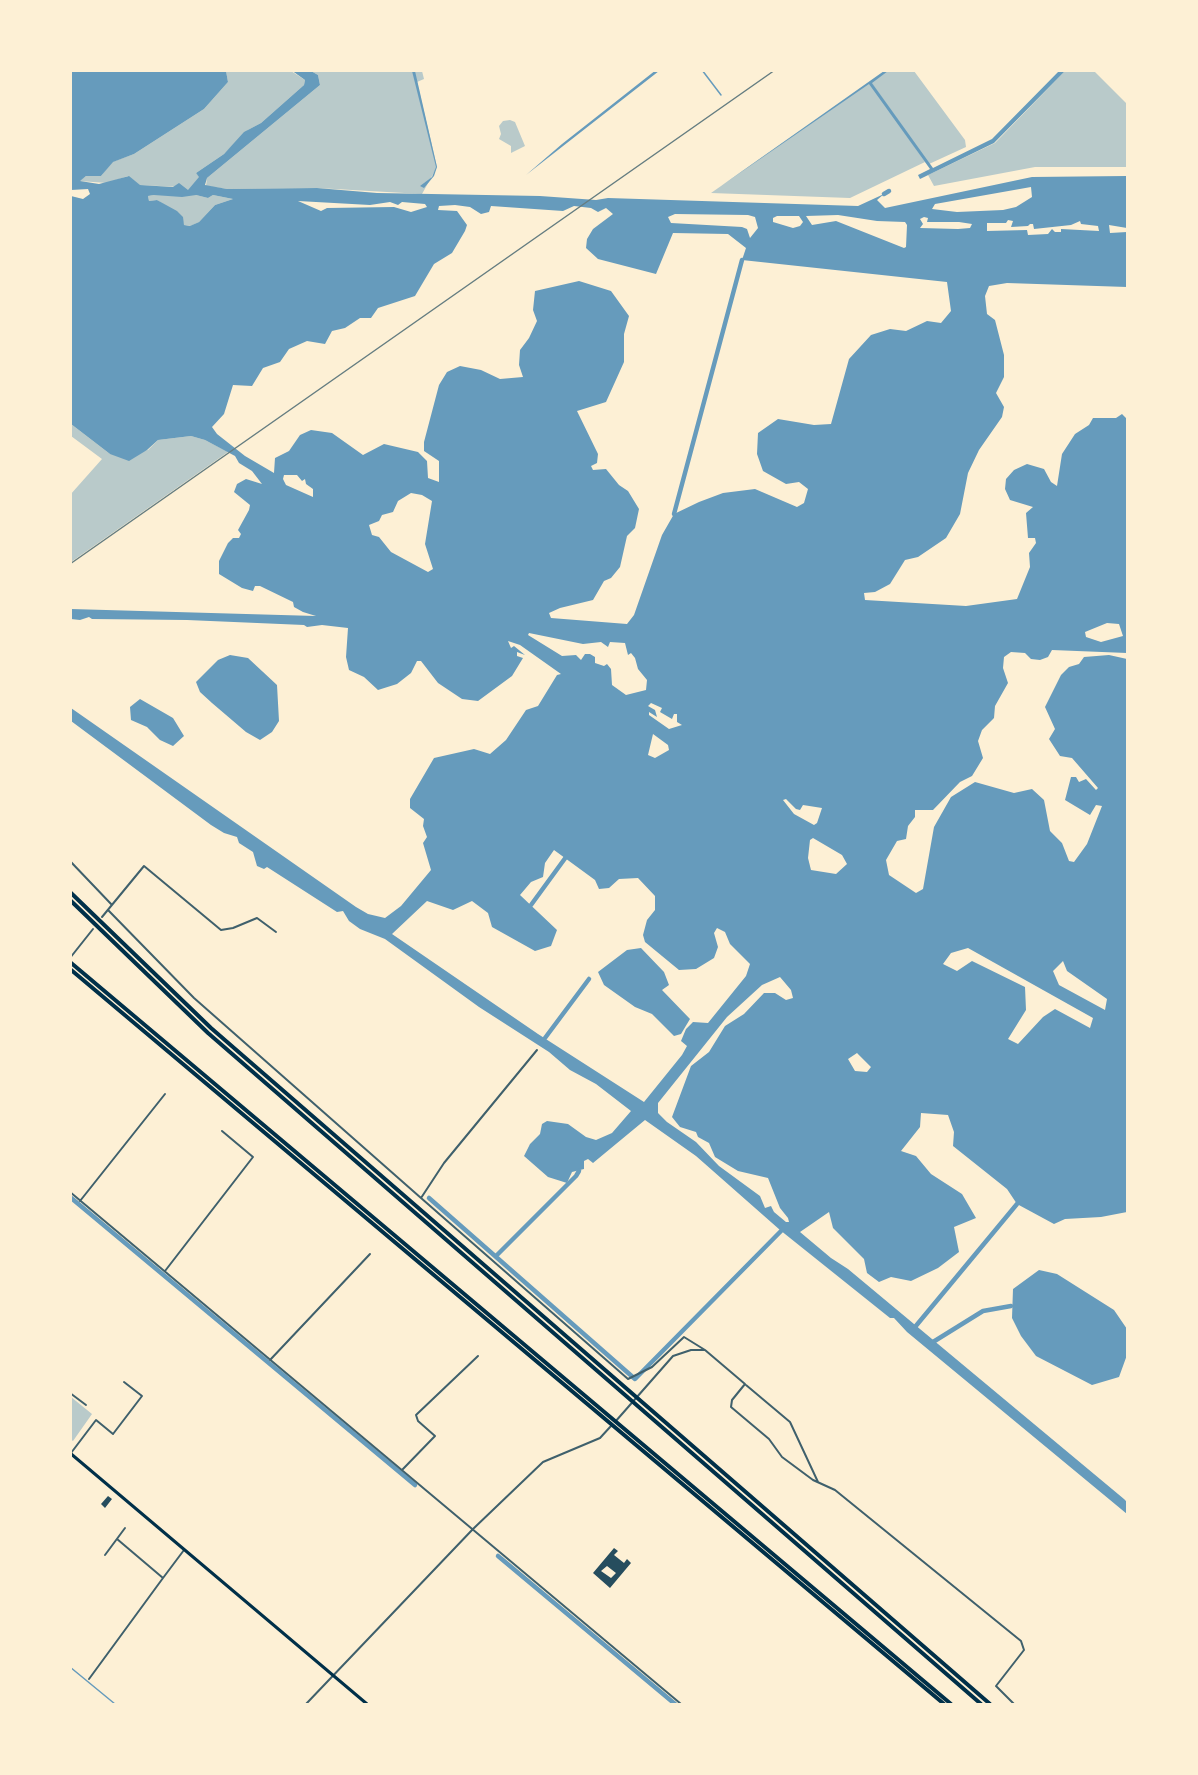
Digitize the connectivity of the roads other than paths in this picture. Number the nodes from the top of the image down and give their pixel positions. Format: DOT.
graph roads {
  1 [pos="70,861"];
  2 [pos="70,892"];
  3 [pos="70,900"];
  4 [pos="112,905"];
  5 [pos="108,910"];
  6 [pos="102,917"];
  7 [pos="93,929"];
  8 [pos="276,932"];
  9 [pos="70,960"];
  10 [pos="70,969"];
  11 [pos="537,1050"];
  12 [pos="165,1094"];
  13 [pos="222,1131"];
  14 [pos="70,1192"];
  15 [pos="421,1198"];
  16 [pos="80,1201"];
  17 [pos="370,1254"];
  18 [pos="165,1271"];
  19 [pos="705,1350"];
  20 [pos="478,1356"];
  21 [pos="270,1360"];
  22 [pos="124,1382"];
  23 [pos="745,1384"];
  24 [pos="70,1393"];
  25 [pos="86,1405"];
  26 [pos="71,1453"];
  27 [pos="402,1470"];
  28 [pos="818,1482"];
  29 [pos="125,1528"];
  30 [pos="473,1529"];
  31 [pos="117,1539"];
  32 [pos="184,1550"];
  33 [pos="105,1555"];
  34 [pos="163,1578"];
  35 [pos="333,1676"];
  36 [pos="89,1679"];
  37 [pos="306,1704"];
  38 [pos="367,1704"];
  39 [pos="681,1704"];
  40 [pos="944,1704"];
  41 [pos="951,1704"];
  42 [pos="981,1704"];
  43 [pos="990,1704"];
  44 [pos="1014,1704"];
  1 -- 4 [label="street"];
  2 -- 43 [label="highway"];
  3 -- 42 [label="highway"];
  4 -- 5 [label="street"];
  4 -- 8 [label="street"];
  5 -- 6 [label="street"];
  5 -- 15 [label="street"];
  7 -- 9 [label="street"];
  9 -- 41 [label="highway"];
  10 -- 40 [label="highway"];
  11 -- 15 [label="street"];
  12 -- 16 [label="street"];
  13 -- 18 [label="street"];
  14 -- 16 [label="street"];
  15 -- 19 [label="street"];
  16 -- 18 [label="street"];
  17 -- 21 [label="street"];
  18 -- 21 [label="street"];
  19 -- 23 [label="street"];
  19 -- 30 [label="street"];
  20 -- 27 [label="street"];
  21 -- 27 [label="street"];
  22 -- 26 [label="street"];
  23 -- 28 [label="street"];
  23 -- 28 [label="street"];
  24 -- 25 [label="street"];
  26 -- 32 [label="main road"];
  27 -- 30 [label="street"];
  28 -- 44 [label="street"];
  29 -- 31 [label="street"];
  30 -- 35 [label="street"];
  30 -- 39 [label="street"];
  31 -- 33 [label="street"];
  31 -- 34 [label="street"];
  32 -- 34 [label="street"];
  32 -- 35 [label="main road"];
  34 -- 36 [label="street"];
  35 -- 37 [label="street"];
  35 -- 38 [label="main road"];
}
